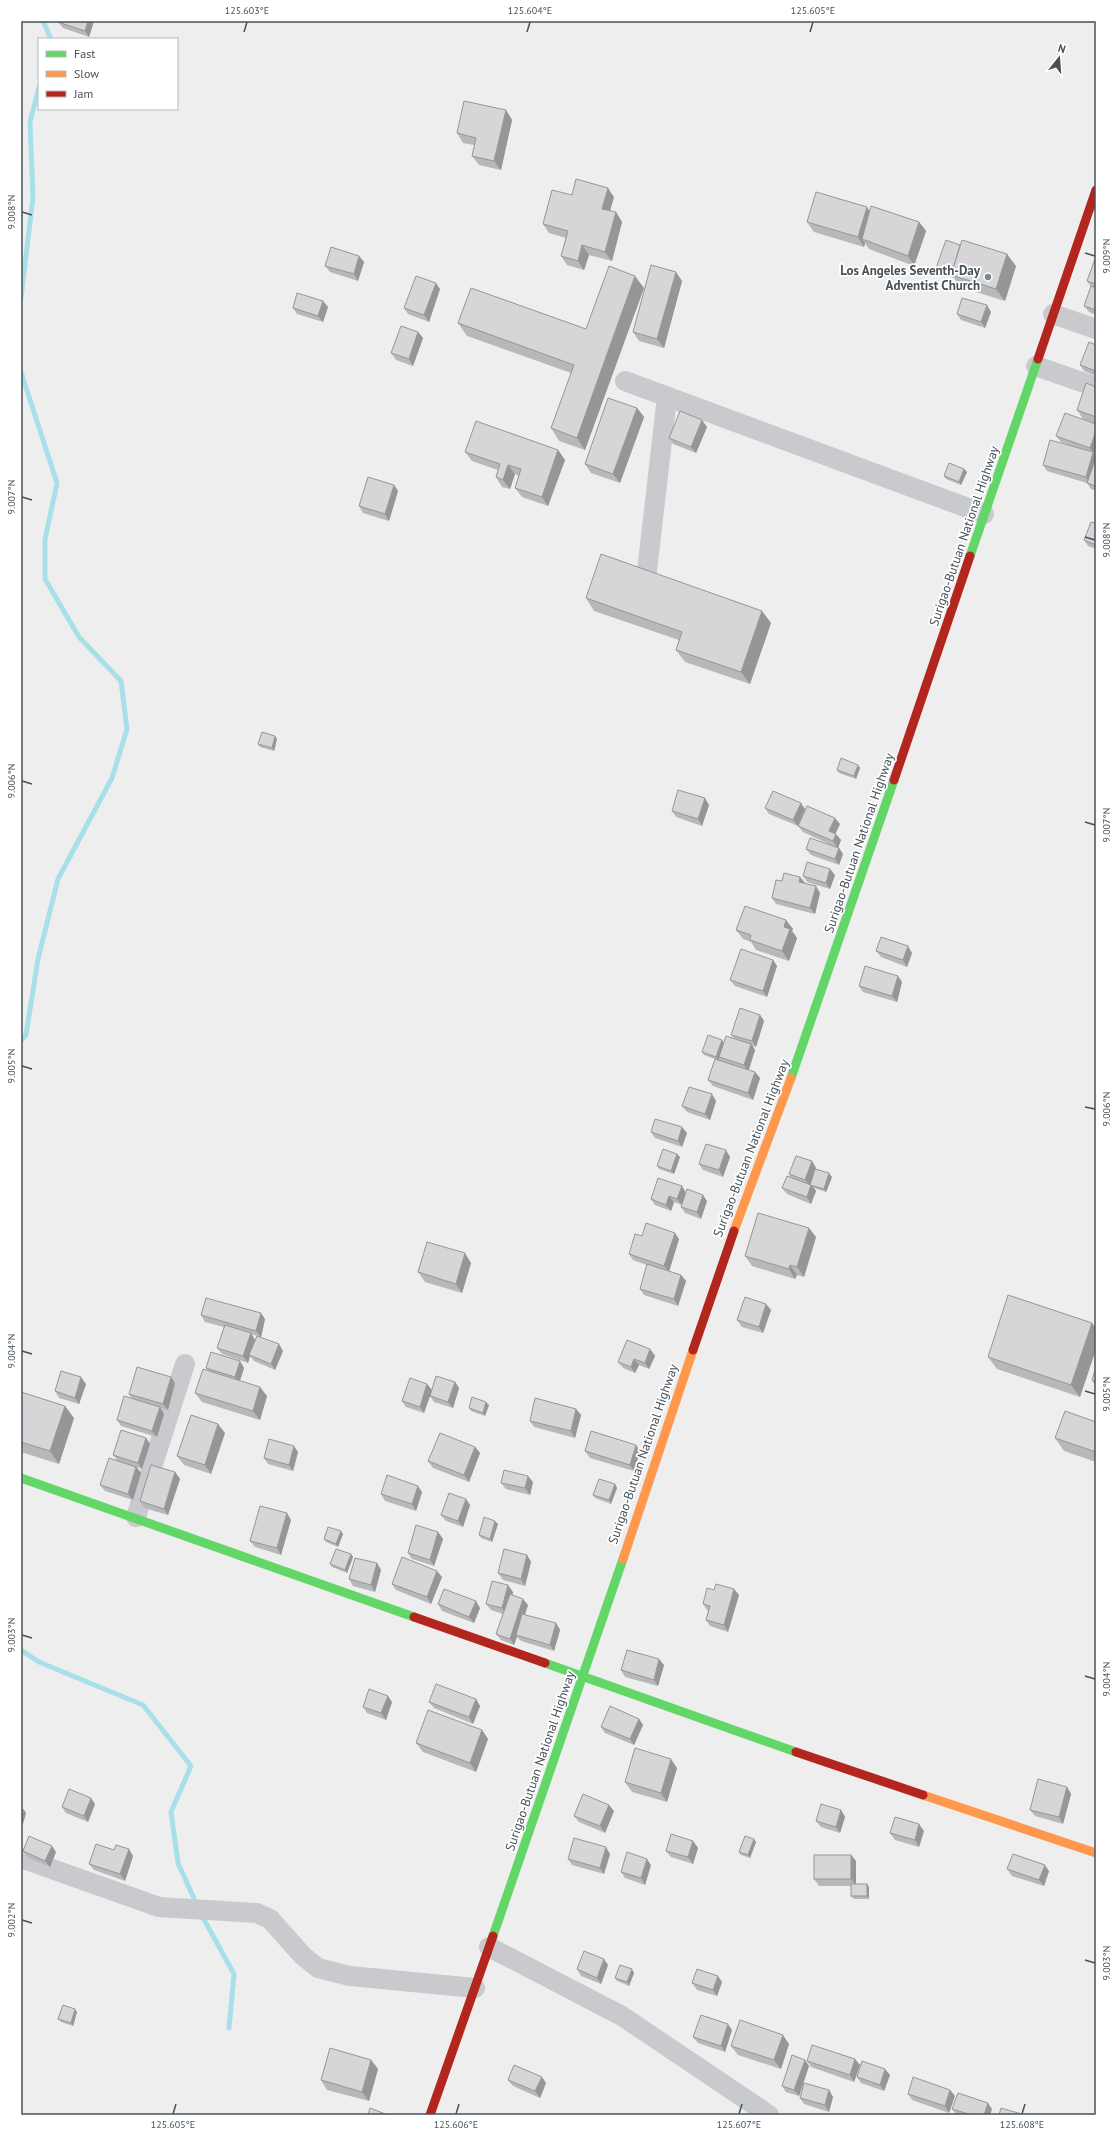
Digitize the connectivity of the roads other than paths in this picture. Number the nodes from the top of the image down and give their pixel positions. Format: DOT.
graph roads {
  1 [pos="1096,190"];
  2 [pos="1053,314"];
  3 [pos="1096,329"];
  4 [pos="1036,366"];
  5 [pos="625,381"];
  6 [pos="1096,387"];
  7 [pos="666,397"];
  8 [pos="984,514"];
  9 [pos="647,571"];
  10 [pos="185,1364"];
  11 [pos="21,1478"];
  12 [pos="136,1517"];
  13 [pos="582,1676"];
  14 [pos="1096,1853"];
  15 [pos="21,1858"];
  16 [pos="489,1947"];
  17 [pos="476,1988"];
  18 [pos="430,2115"];
  19 [pos="769,2115"];
  1 -- 2 [label="main road, Surigao-Butuan National Highway"];
  2 -- 3 [label="street"];
  2 -- 4 [label="main road, Surigao-Butuan National Highway"];
  4 -- 6 [label="street"];
  4 -- 8 [label="main road, Surigao-Butuan National Highway"];
  5 -- 7 [label="street"];
  7 -- 8 [label="street"];
  7 -- 9 [label="street"];
  8 -- 13 [label="main road, Surigao-Butuan National Highway"];
  10 -- 12 [label="street"];
  11 -- 12 [label="main road"];
  12 -- 13 [label="main road"];
  13 -- 14 [label="main road"];
  13 -- 16 [label="main road, Surigao-Butuan National Highway"];
  15 -- 17 [label="street"];
  16 -- 17 [label="main road, Surigao-Butuan National Highway"];
  16 -- 19 [label="street"];
  17 -- 18 [label="main road, Surigao-Butuan National Highway"];
}
